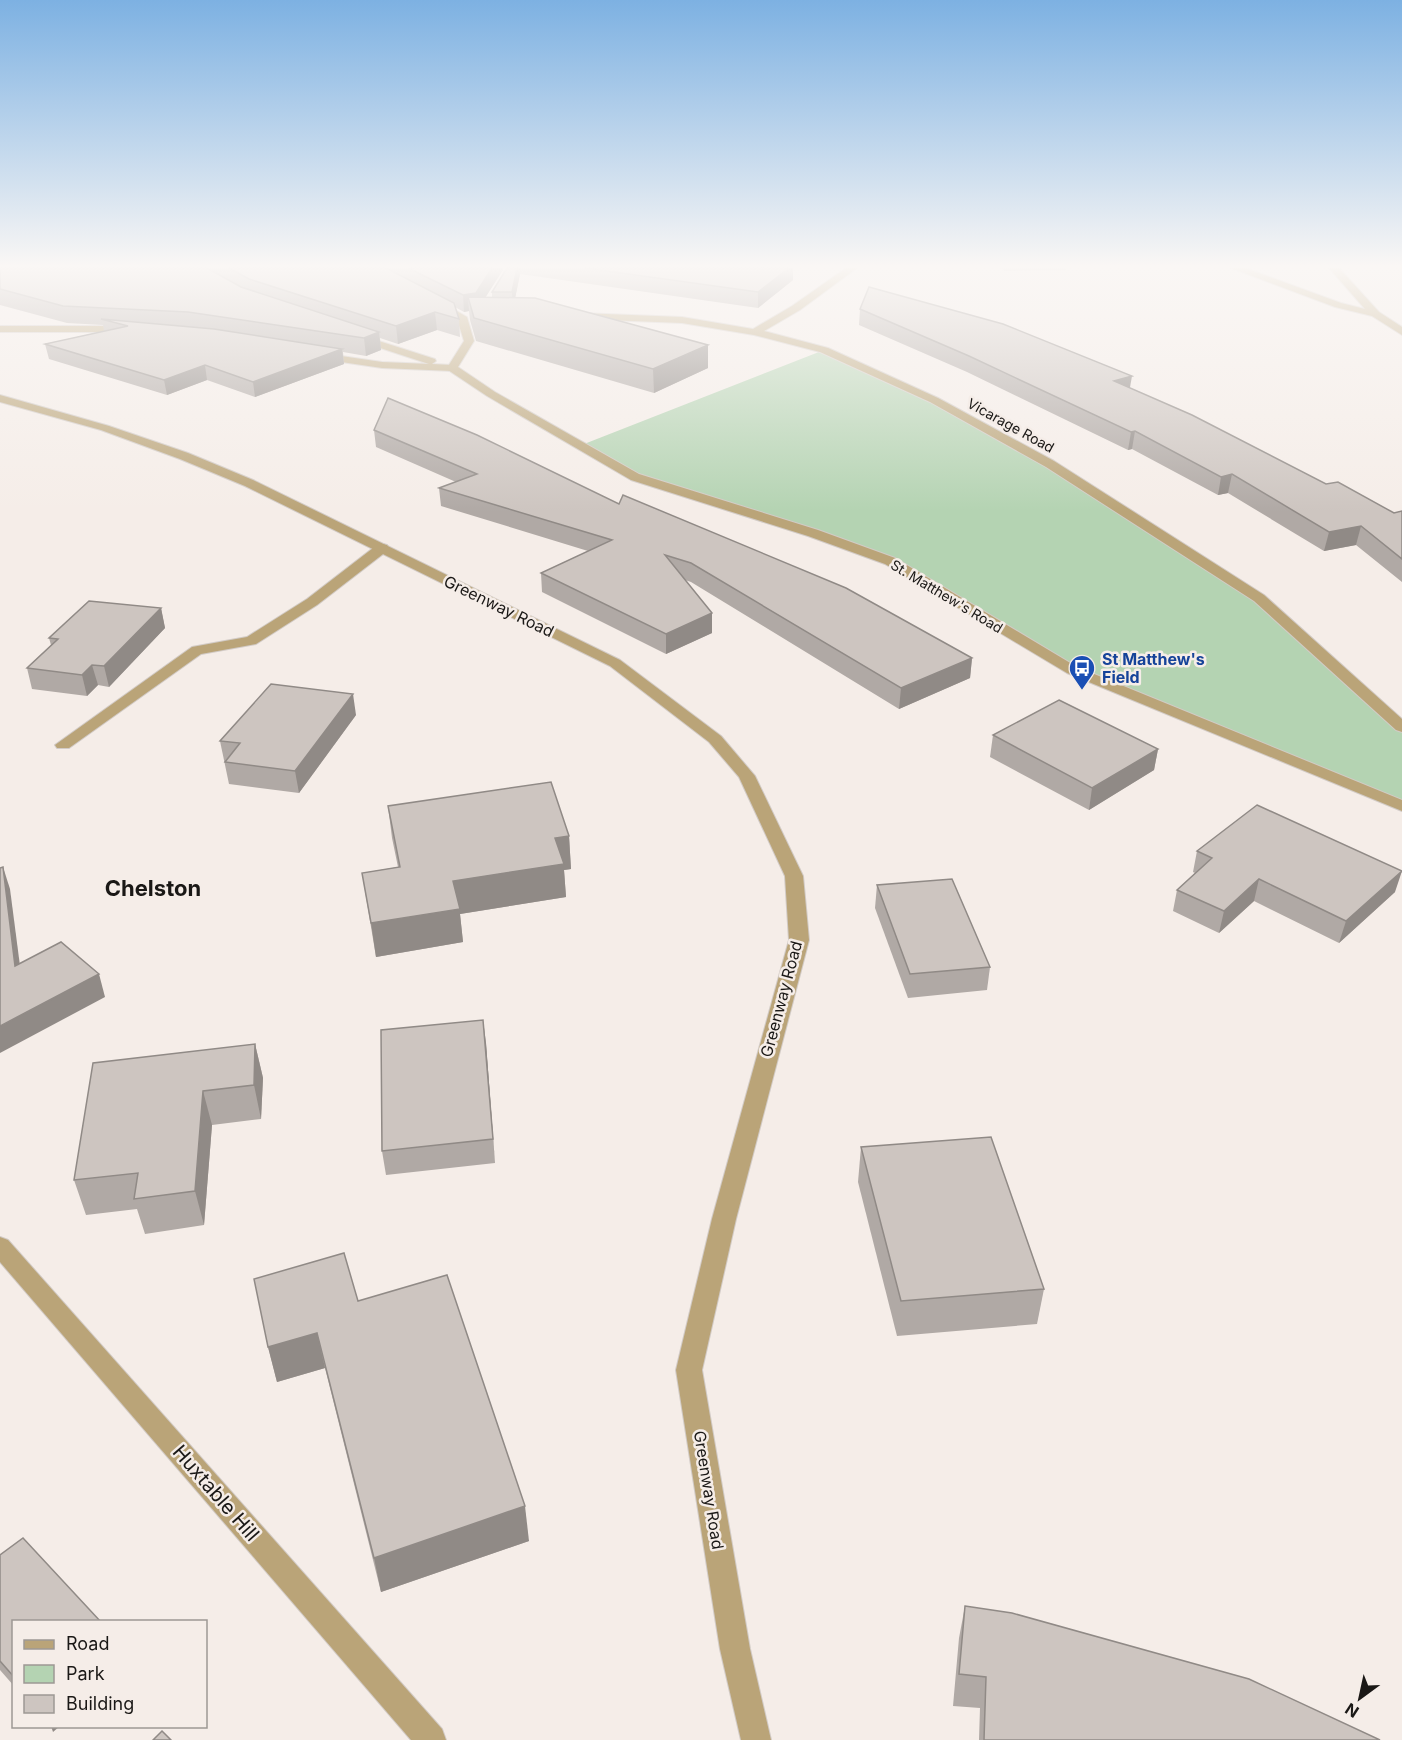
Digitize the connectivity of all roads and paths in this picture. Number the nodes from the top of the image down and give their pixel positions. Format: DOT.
graph roads {
  1 [pos="395,349"];
  2 [pos="464,349"];
  3 [pos="821,349"];
  4 [pos="305,353"];
  5 [pos="452,368"];
  6 [pos="0,398"];
  7 [pos="382,548"];
  8 [pos="1402,727"];
  9 [pos="63,745"];
  10 [pos="1402,806"];
  11 [pos="0,1246"];
  12 [pos="432,1740"];
  13 [pos="756,1740"];
  1 -- 5 [label="street, St. Matthew's Road"];
  2 -- 5 [label="street"];
  3 -- 8 [label="street, Vicarage Road"];
  4 -- 5 [label="street"];
  5 -- 10 [label="street, St. Matthew's Road"];
  6 -- 7 [label="street, Greenway Road"];
  7 -- 9 [label="street"];
  7 -- 13 [label="street, Greenway Road"];
  11 -- 12 [label="street, Huxtable Hill"];
}
